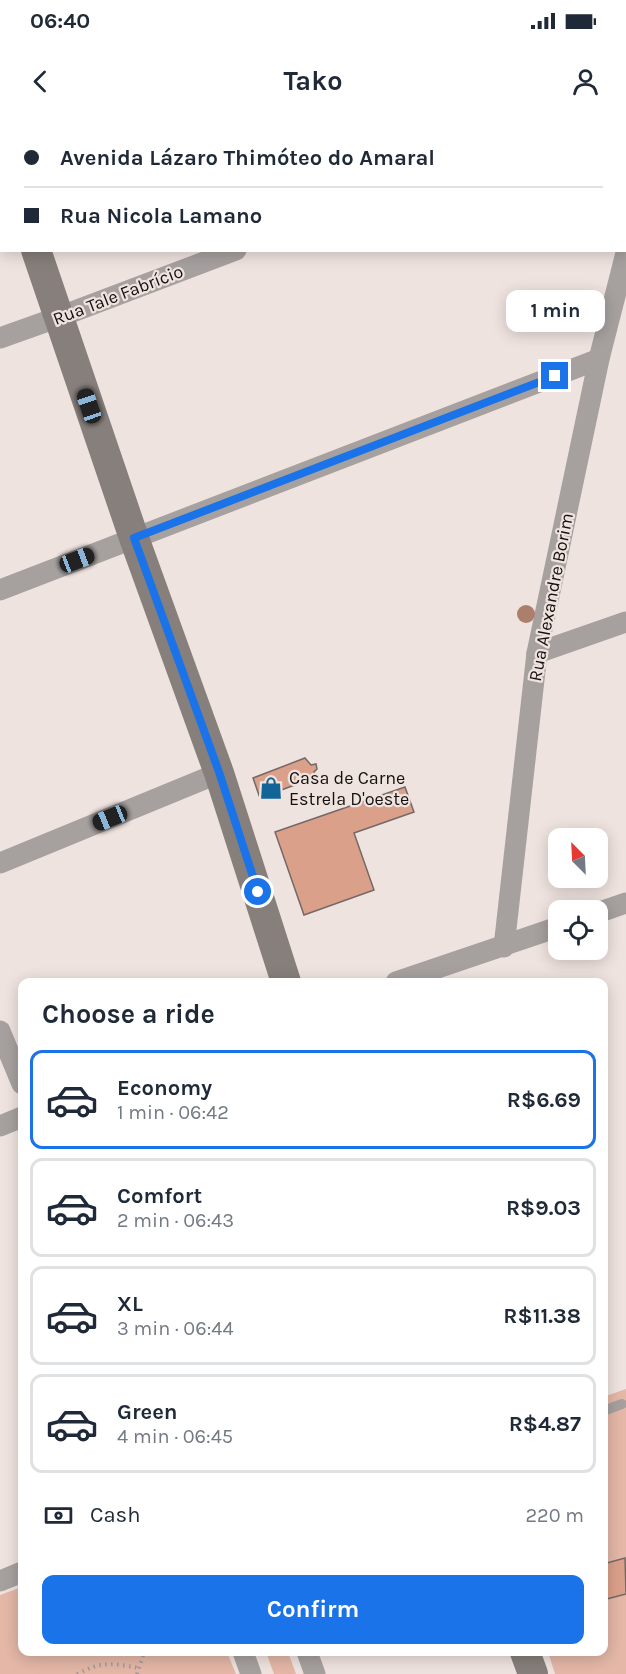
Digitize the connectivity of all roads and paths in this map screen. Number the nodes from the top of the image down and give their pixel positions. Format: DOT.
graph roads {
  1 [pos="37,252"];
  2 [pos="231,252"];
  3 [pos="626,253"];
  4 [pos="59,317"];
  5 [pos="0,338"];
  6 [pos="599,358"];
  7 [pos="134,538"];
  8 [pos="0,590"];
  9 [pos="626,622"];
  10 [pos="537,653"];
  11 [pos="219,772"];
  12 [pos="0,863"];
  13 [pos="626,903"];
  14 [pos="608,910"];
  15 [pos="548,931"];
  16 [pos="504,947"];
  17 [pos="285,978"];
  18 [pos="408,978"];
  19 [pos="0,1031"];
  20 [pos="18,1074"];
  21 [pos="18,1119"];
  22 [pos="0,1126"];
  23 [pos="622,1404"];
  24 [pos="608,1409"];
  25 [pos="18,1574"];
  26 [pos="0,1581"];
  27 [pos="143,1656"];
  28 [pos="244,1656"];
  29 [pos="308,1656"];
  30 [pos="526,1656"];
  31 [pos="139,1668"];
  32 [pos="77,1674"];
  33 [pos="136,1674"];
  34 [pos="251,1674"];
  35 [pos="315,1674"];
  36 [pos="533,1674"];
  1 -- 4 [label="main road"];
  2 -- 4 [label="street, Rua Tale Fabrício"];
  3 -- 6 [label="street, Rua Alexandre Borim"];
  4 -- 5 [label="street, Rua Tale Fabrício"];
  4 -- 7 [label="main road"];
  6 -- 7 [label="street"];
  6 -- 10 [label="street, Rua Alexandre Borim"];
  7 -- 8 [label="street"];
  7 -- 11 [label="main road"];
  9 -- 10 [label="street"];
  10 -- 16 [label="street, Rua Alexandre Borim"];
  11 -- 12 [label="street"];
  11 -- 17 [label="main road"];
  13 -- 14 [label="street"];
  15 -- 16 [label="street"];
  16 -- 18 [label="street"];
  19 -- 20 [label="street"];
  21 -- 22 [label="street"];
  23 -- 24 [label="lane"];
  25 -- 26 [label="street"];
  27 -- 31 [label="path"];
  28 -- 34 [label="street"];
  29 -- 35 [label="street"];
  30 -- 36 [label="main road"];
  31 -- 32 [label="path"];
  31 -- 33 [label="path"];
}
